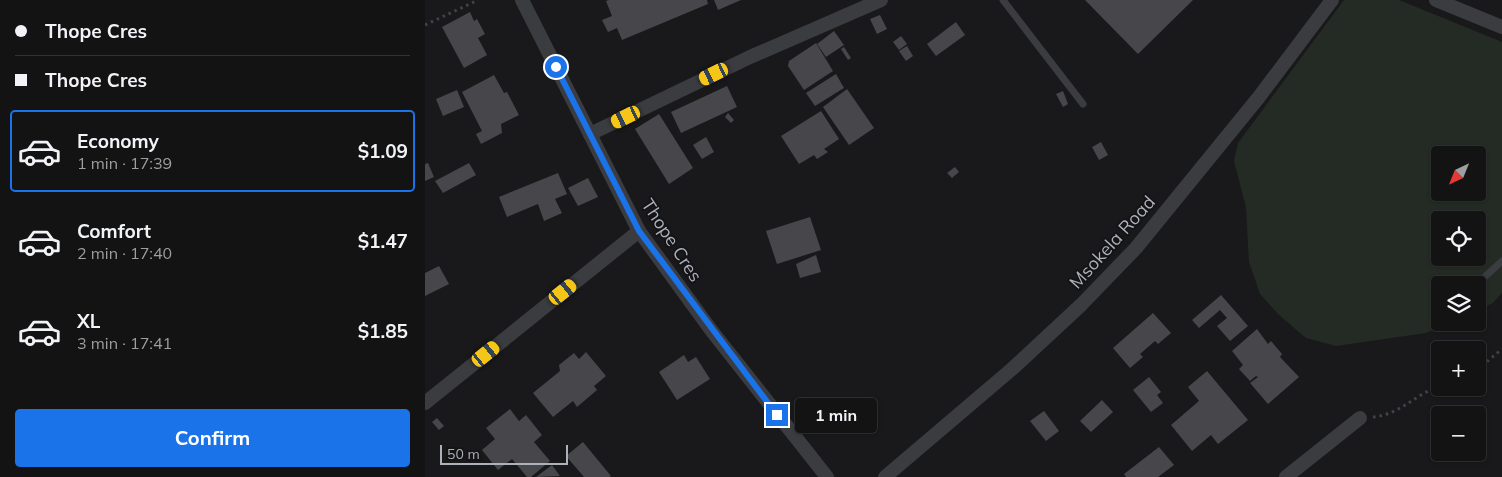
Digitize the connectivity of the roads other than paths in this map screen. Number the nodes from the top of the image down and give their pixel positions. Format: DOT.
graph roads {
  1 [pos="522,0"];
  2 [pos="881,0"];
  3 [pos="1003,0"];
  4 [pos="1332,0"];
  5 [pos="1436,0"];
  6 [pos="1502,28"];
  7 [pos="1083,104"];
  8 [pos="590,134"];
  9 [pos="639,231"];
  10 [pos="1502,261"];
  11 [pos="1486,276"];
  12 [pos="425,403"];
  13 [pos="1360,418"];
  14 [pos="827,477"];
  15 [pos="885,477"];
  16 [pos="1285,477"];
  1 -- 8 [label="street, Thope Cres"];
  2 -- 8 [label="street"];
  3 -- 7 [label="lane"];
  4 -- 15 [label="street, Msokela Road"];
  5 -- 6 [label="street"];
  8 -- 9 [label="street, Thope Cres"];
  9 -- 12 [label="street"];
  9 -- 14 [label="street, Thope Cres"];
  10 -- 11 [label="lane"];
  13 -- 16 [label="street"];
}
